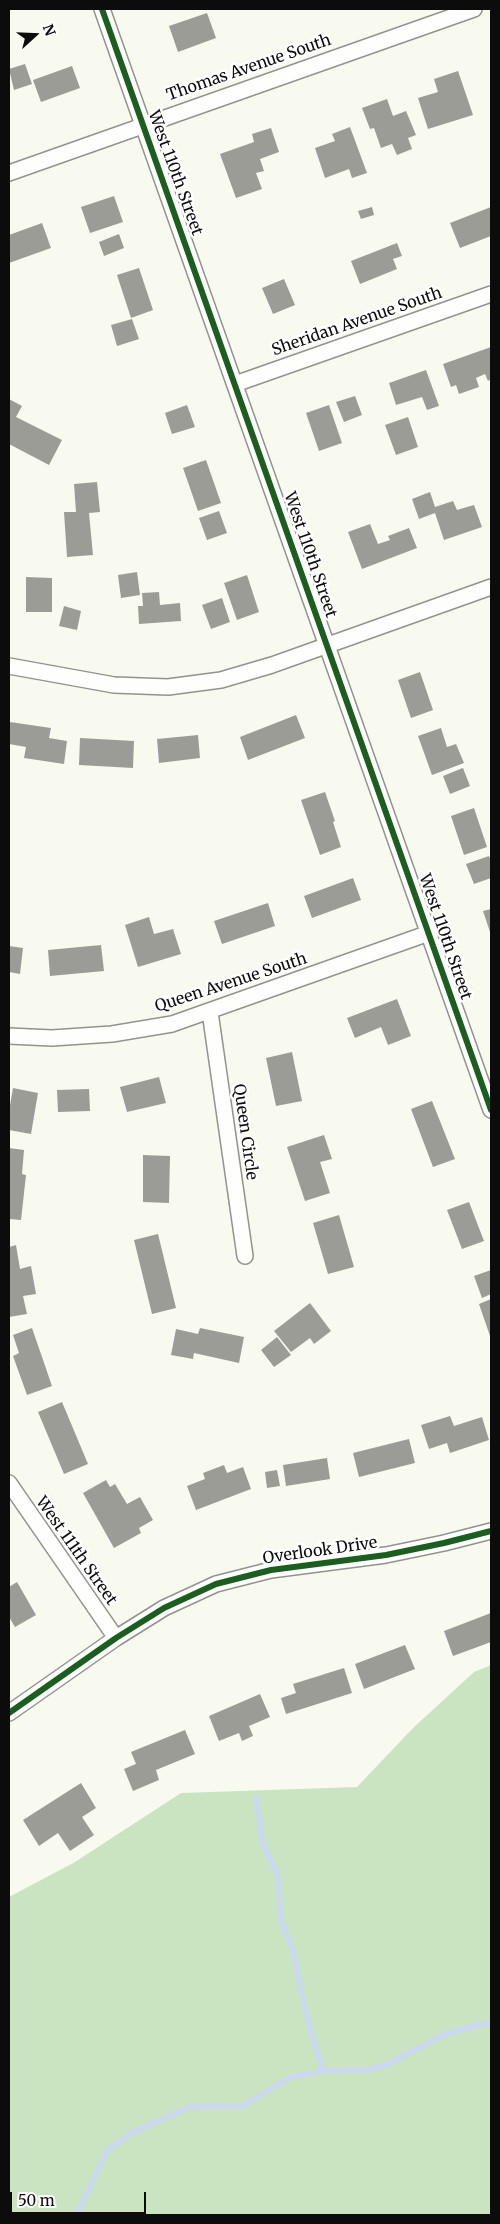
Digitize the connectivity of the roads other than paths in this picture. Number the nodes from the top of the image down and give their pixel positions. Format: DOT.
graph roads {
  1 [pos="102,9"];
  2 [pos="474,9"];
  3 [pos="143,124"];
  4 [pos="9,173"];
  5 [pos="491,294"];
  6 [pos="235,384"];
  7 [pos="491,587"];
  8 [pos="327,645"];
  9 [pos="9,666"];
  10 [pos="429,933"];
  11 [pos="210,1012"];
  12 [pos="9,1036"];
  13 [pos="491,1110"];
  14 [pos="245,1256"];
  15 [pos="9,1483"];
  16 [pos="491,1530"];
  17 [pos="116,1638"];
  18 [pos="9,1712"];
  1 -- 3 [label="street, West 110th Street"];
  2 -- 3 [label="street, Thomas Avenue South"];
  3 -- 4 [label="street, Thomas Avenue South"];
  3 -- 6 [label="street, West 110th Street"];
  5 -- 6 [label="street, Sheridan Avenue South"];
  6 -- 8 [label="street, West 110th Street"];
  7 -- 8 [label="street"];
  8 -- 9 [label="street"];
  8 -- 10 [label="street, West 110th Street"];
  10 -- 11 [label="street, Queen Avenue South"];
  10 -- 13 [label="street, West 110th Street"];
  11 -- 12 [label="street, Queen Avenue South"];
  11 -- 14 [label="street, Queen Circle"];
  15 -- 17 [label="street, West 111th Street"];
  16 -- 17 [label="street, Overlook Drive"];
  17 -- 18 [label="street, Overlook Drive"];
}
